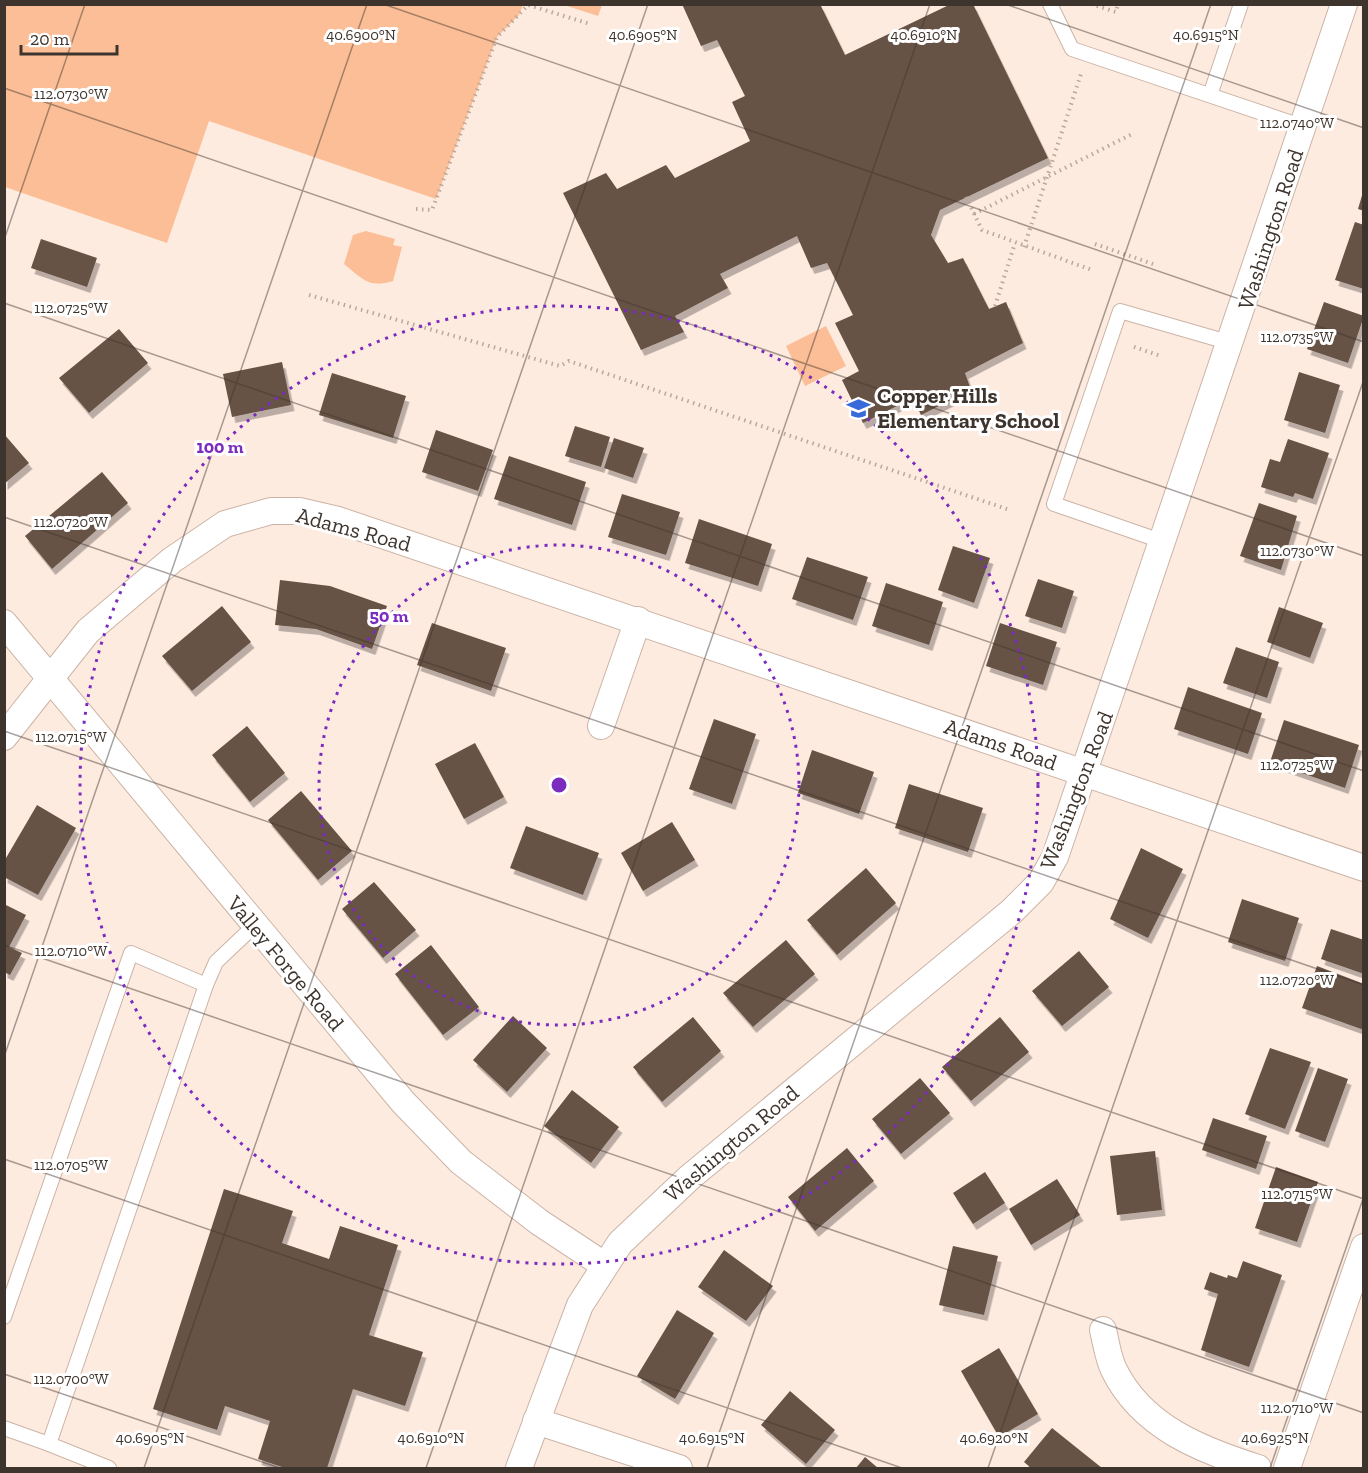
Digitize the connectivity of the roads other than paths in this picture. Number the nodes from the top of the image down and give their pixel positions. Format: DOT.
graph roads {
  1 [pos="1050,4"];
  2 [pos="1241,4"];
  3 [pos="1344,4"];
  4 [pos="1210,95"];
  5 [pos="1304,127"];
  6 [pos="1231,343"];
  7 [pos="1164,542"];
  8 [pos="638,620"];
  9 [pos="4,623"];
  10 [pos="50,678"];
  11 [pos="601,726"];
  12 [pos="4,738"];
  13 [pos="1086,772"];
  14 [pos="1364,868"];
  15 [pos="254,926"];
  16 [pos="206,985"];
  17 [pos="1364,1247"];
  18 [pos="604,1265"];
  19 [pos="4,1317"];
  20 [pos="1103,1330"];
  21 [pos="536,1421"];
  22 [pos="4,1428"];
  23 [pos="48,1444"];
  24 [pos="109,1468"];
  25 [pos="519,1468"];
  26 [pos="679,1468"];
  27 [pos="1258,1468"];
  28 [pos="1287,1468"];
  1 -- 4 [label="lane"];
  2 -- 4 [label="lane"];
  3 -- 5 [label="street, Washington Road"];
  4 -- 5 [label="lane"];
  5 -- 6 [label="street, Washington Road"];
  6 -- 7 [label="street, Washington Road"];
  6 -- 7 [label="lane"];
  7 -- 13 [label="street, Washington Road"];
  8 -- 10 [label="street, Adams Road"];
  8 -- 11 [label="street"];
  8 -- 13 [label="street, Adams Road"];
  9 -- 10 [label="street, Valley Forge Road"];
  10 -- 12 [label="street, Adams Road"];
  10 -- 15 [label="street, Valley Forge Road"];
  13 -- 14 [label="street, Adams Road"];
  13 -- 18 [label="street, Washington Road"];
  15 -- 16 [label="lane"];
  15 -- 18 [label="street, Valley Forge Road"];
  16 -- 19 [label="lane"];
  16 -- 23 [label="lane"];
  17 -- 28 [label="street"];
  18 -- 21 [label="street, Washington Road"];
  20 -- 27 [label="street"];
  21 -- 25 [label="street, Washington Road"];
  21 -- 26 [label="street"];
  22 -- 23 [label="lane"];
  23 -- 24 [label="lane"];
}
